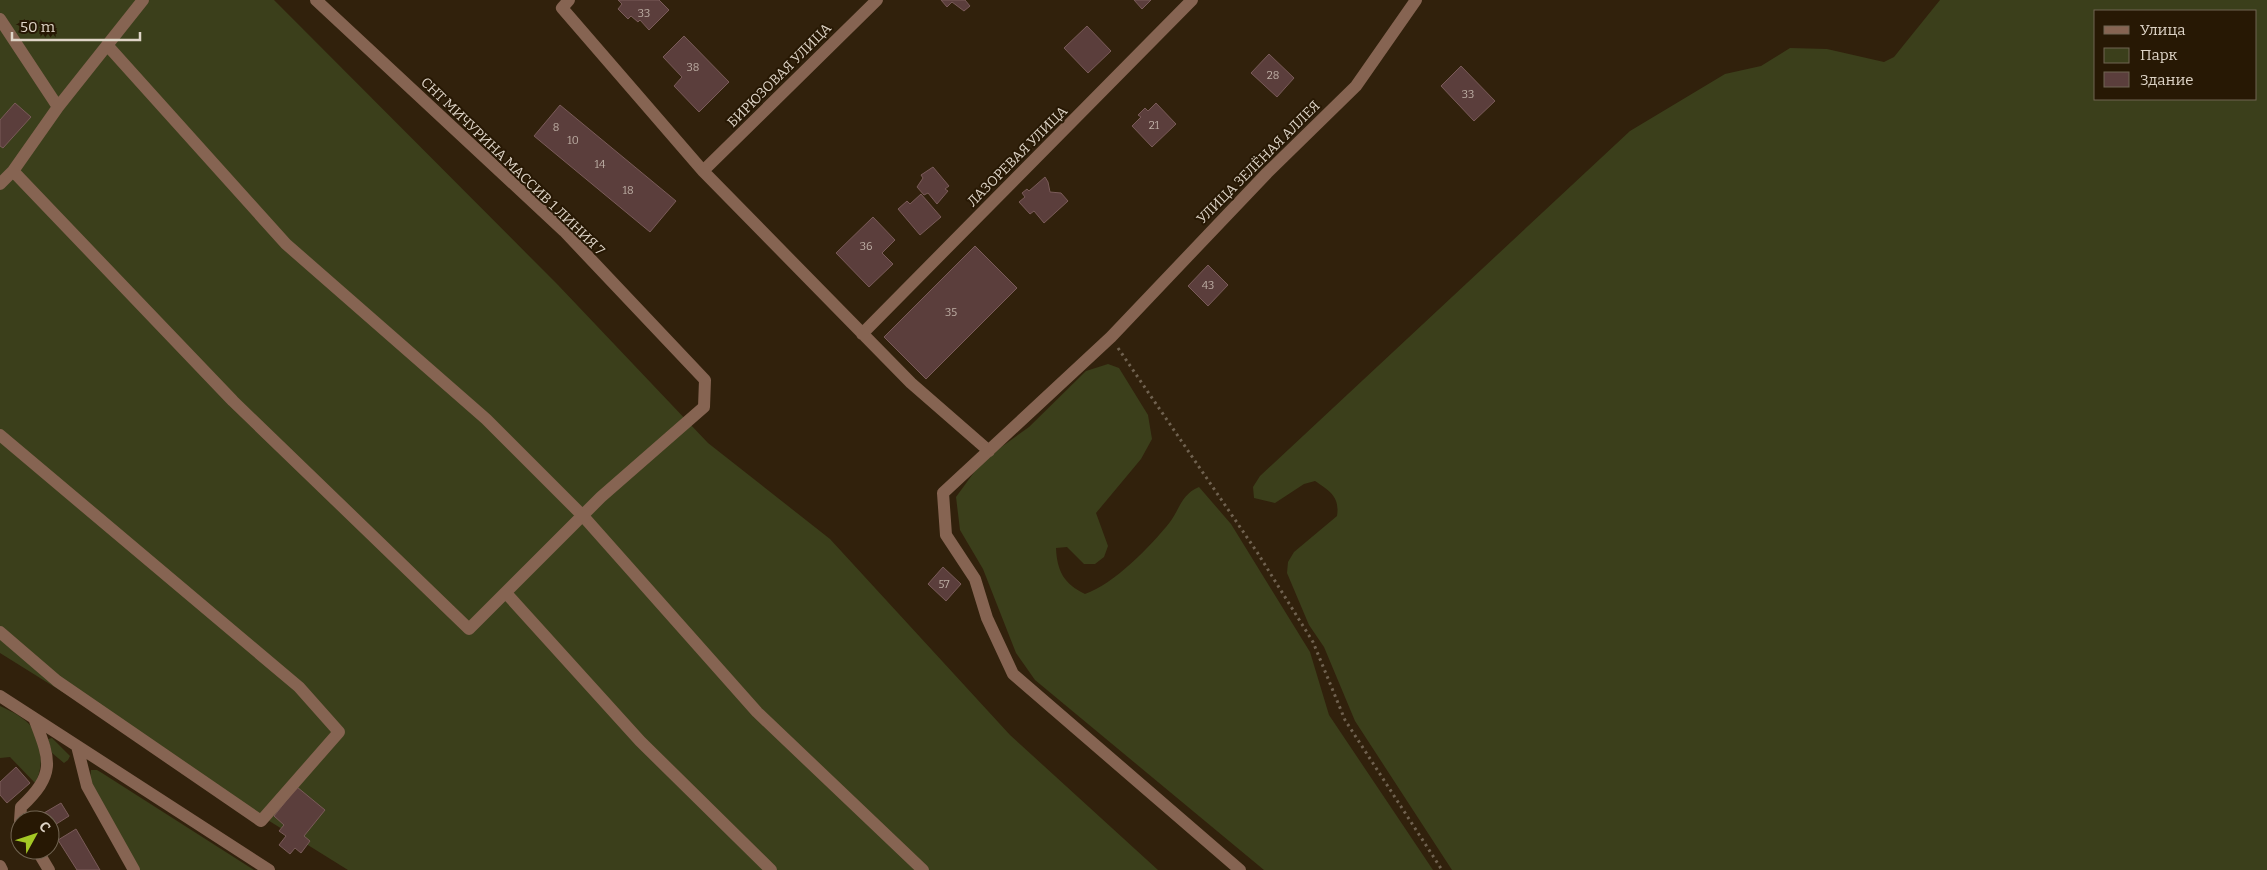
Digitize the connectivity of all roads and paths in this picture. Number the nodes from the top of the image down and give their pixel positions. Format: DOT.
graph roads {
  1 [pos="316,0"];
  2 [pos="570,0"];
  3 [pos="877,0"];
  4 [pos="1192,0"];
  5 [pos="1416,0"];
  6 [pos="138,2"];
  7 [pos="0,19"];
  8 [pos="107,45"];
  9 [pos="58,107"];
  10 [pos="13,171"];
  11 [pos="703,171"];
  12 [pos="0,184"];
  13 [pos="862,334"];
  14 [pos="1111,337"];
  15 [pos="0,435"];
  16 [pos="989,451"];
  17 [pos="583,516"];
  18 [pos="506,593"];
  19 [pos="0,632"];
  20 [pos="0,696"];
  21 [pos="34,718"];
  22 [pos="77,746"];
  23 [pos="21,810"];
  24 [pos="0,866"];
  25 [pos="2,870"];
  26 [pos="134,870"];
  27 [pos="269,870"];
  28 [pos="771,870"];
  29 [pos="923,870"];
  30 [pos="1240,870"];
  31 [pos="1442,870"];
  1 -- 17 [label="street, СНТ МИЧУРИНА МАССИВ 1 ЛИНИЯ 7"];
  2 -- 11 [label="street"];
  3 -- 11 [label="street, БИРЮЗОВАЯ УЛИЦА"];
  4 -- 13 [label="street, ЛАЗОРЕВАЯ УЛИЦА"];
  5 -- 14 [label="street, УЛИЦА ЗЕЛЁНАЯ АЛЛЕЯ"];
  6 -- 8 [label="street"];
  7 -- 9 [label="street"];
  8 -- 9 [label="street"];
  8 -- 17 [label="street"];
  9 -- 10 [label="street"];
  10 -- 12 [label="street"];
  10 -- 18 [label="street"];
  11 -- 13 [label="street"];
  13 -- 16 [label="street"];
  14 -- 16 [label="street, УЛИЦА ЗЕЛЁНАЯ АЛЛЕЯ"];
  14 -- 31 [label="path"];
  15 -- 19 [label="street"];
  16 -- 30 [label="street, УЛИЦА ЗЕЛЁНАЯ АЛЛЕЯ"];
  17 -- 18 [label="street"];
  17 -- 29 [label="street"];
  18 -- 28 [label="street"];
  20 -- 21 [label="street"];
  21 -- 22 [label="street"];
  21 -- 23 [label="street"];
  22 -- 26 [label="street"];
  22 -- 27 [label="street"];
  24 -- 25 [label="street"];
}
